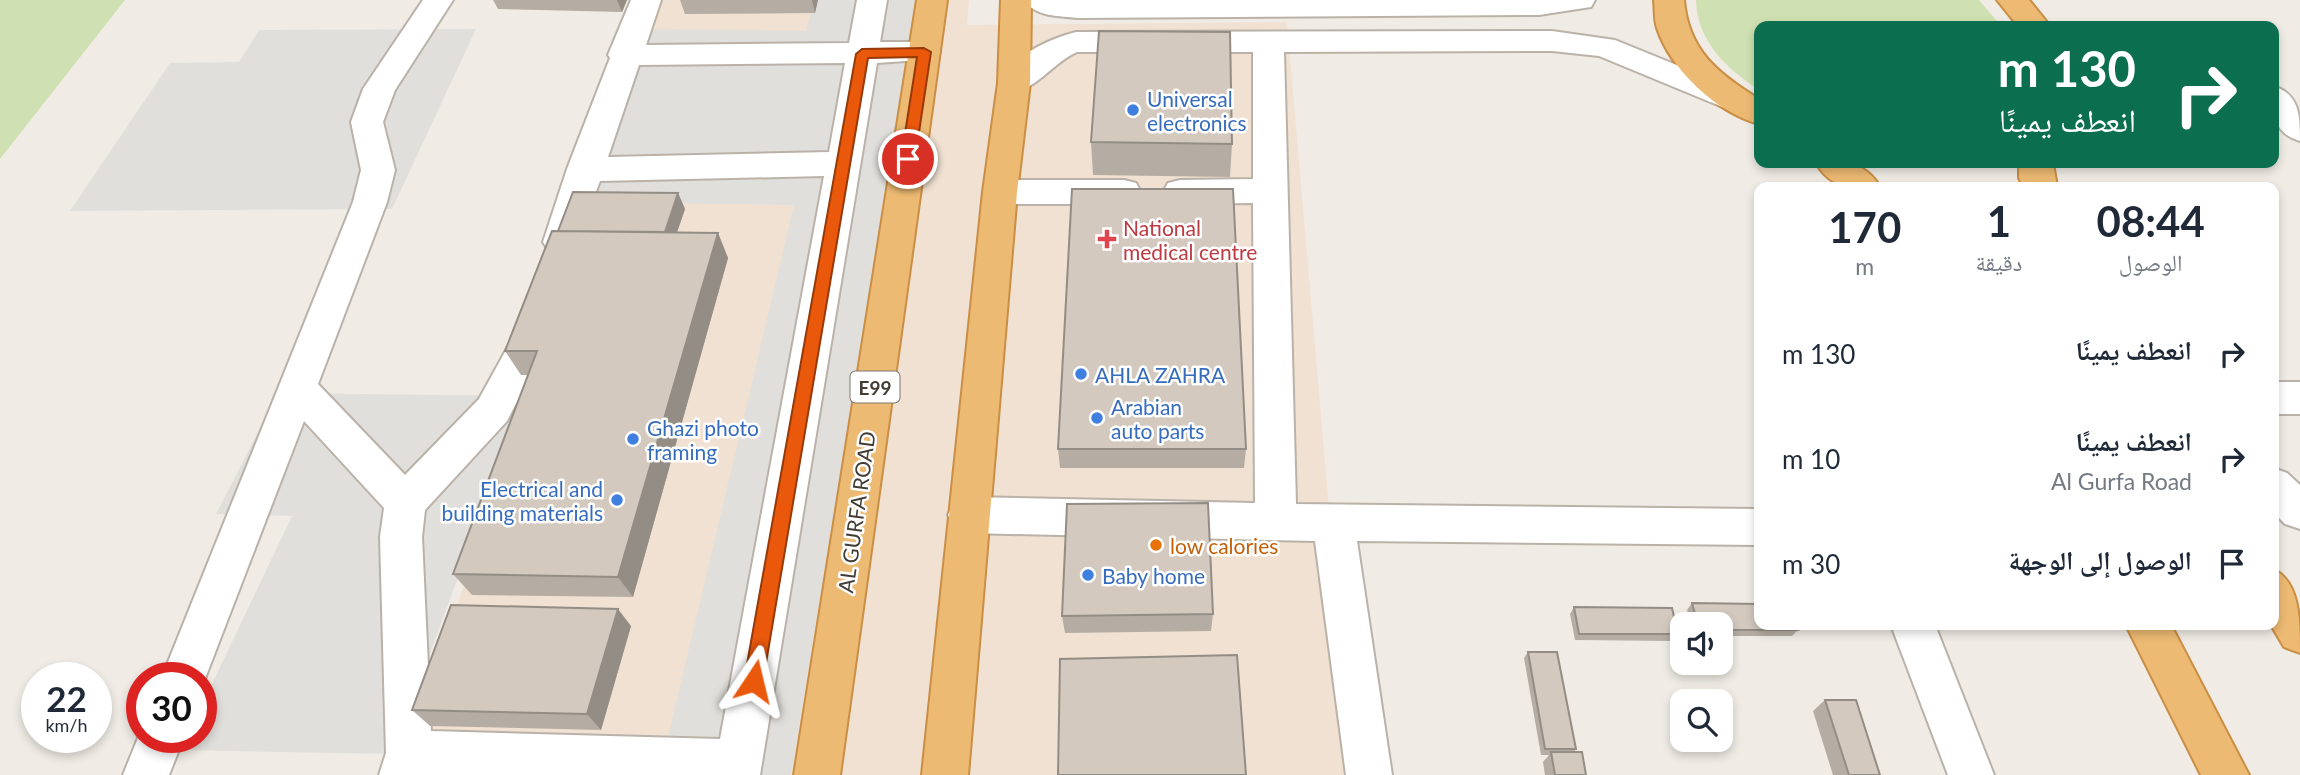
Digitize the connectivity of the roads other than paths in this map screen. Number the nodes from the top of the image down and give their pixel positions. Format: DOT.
graph roads {
  1 [pos="438,0"];
  2 [pos="646,0"];
  3 [pos="872,0"];
  4 [pos="932,0"];
  5 [pos="1016,0"];
  6 [pos="1039,0"];
  7 [pos="1580,0"];
  8 [pos="1669,0"];
  9 [pos="2012,0"];
  10 [pos="2031,21"];
  11 [pos="1268,41"];
  12 [pos="924,52"];
  13 [pos="862,54"];
  14 [pos="624,55"];
  15 [pos="1014,83"];
  16 [pos="2279,104"];
  17 [pos="1748,107"];
  18 [pos="2300,130"];
  19 [pos="842,164"];
  20 [pos="1839,168"];
  21 [pos="584,169"];
  22 [pos="1857,182"];
  23 [pos="1269,191"];
  24 [pos="1000,192"];
  25 [pos="298,387"];
  26 [pos="2279,398"];
  27 [pos="2300,398"];
  28 [pos="2279,491"];
  29 [pos="405,503"];
  30 [pos="2300,511"];
  31 [pos="969,515"];
  32 [pos="1276,522"];
  33 [pos="1333,523"];
  34 [pos="1754,527"];
  35 [pos="2279,598"];
  36 [pos="1915,630"];
  37 [pos="2151,630"];
  38 [pos="2300,632"];
  39 [pos="190,662"];
  40 [pos="155,753"];
  41 [pos="405,764"];
  42 [pos="739,769"];
  43 [pos="146,775"];
  44 [pos="817,775"];
  45 [pos="945,775"];
  46 [pos="1368,775"];
  47 [pos="1971,775"];
  48 [pos="2226,775"];
  1 -- 25 [label="street"];
  2 -- 14 [label="street"];
  3 -- 13 [label="street"];
  4 -- 12 [label="highway, AL GURFA ROAD / E99"];
  5 -- 15 [label="highway"];
  6 -- 7 [label="street"];
  8 -- 17 [label="highway"];
  9 -- 10 [label="highway"];
  11 -- 15 [label="street"];
  11 -- 17 [label="street"];
  11 -- 23 [label="street"];
  12 -- 13 [label="street"];
  12 -- 44 [label="highway, AL GURFA ROAD / E99"];
  13 -- 14 [label="street"];
  13 -- 19 [label="street"];
  14 -- 21 [label="street"];
  15 -- 24 [label="highway"];
  16 -- 18 [label="street"];
  19 -- 21 [label="street"];
  19 -- 42 [label="street"];
  20 -- 22 [label="highway"];
  21 -- 29 [label="street"];
  23 -- 24 [label="street"];
  23 -- 32 [label="street"];
  24 -- 31 [label="highway"];
  25 -- 29 [label="street"];
  25 -- 39 [label="street"];
  26 -- 27 [label="street"];
  28 -- 30 [label="street"];
  29 -- 41 [label="street"];
  31 -- 32 [label="street"];
  31 -- 45 [label="highway"];
  32 -- 33 [label="street"];
  33 -- 34 [label="street"];
  33 -- 46 [label="street"];
  35 -- 38 [label="highway"];
  36 -- 47 [label="street"];
  37 -- 48 [label="highway"];
  40 -- 43 [label="street"];
  41 -- 42 [label="street"];
}
